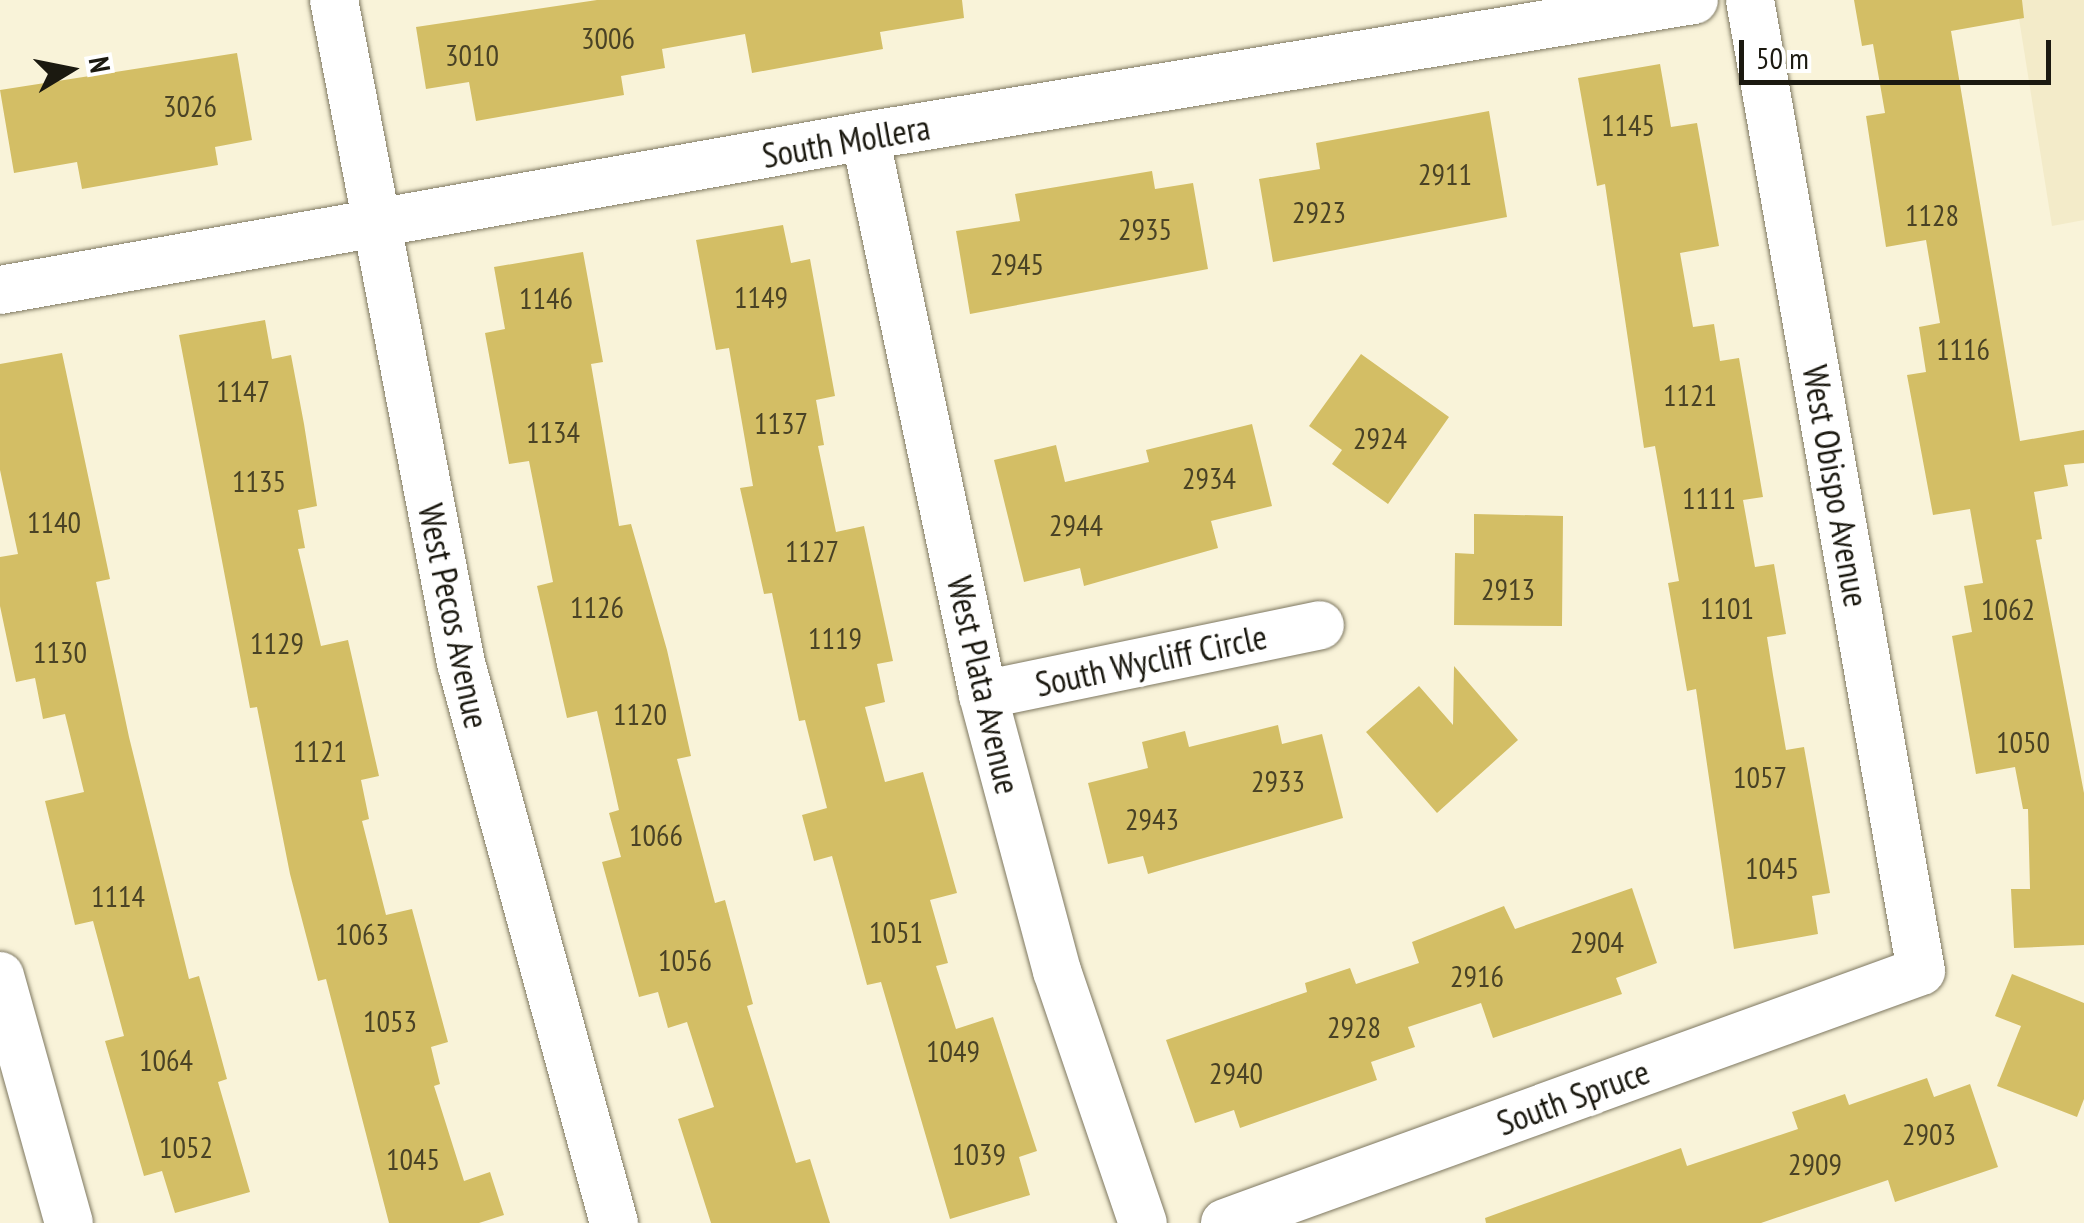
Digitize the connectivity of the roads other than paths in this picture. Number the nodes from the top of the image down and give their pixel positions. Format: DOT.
graph roads {
  1 [pos="334,0"];
  2 [pos="1694,0"];
  3 [pos="1750,0"];
  4 [pos="865,136"];
  5 [pos="374,229"];
  6 [pos="0,290"];
  7 [pos="1320,625"];
  8 [pos="983,695"];
  9 [pos="1922,971"];
  10 [pos="0,976"];
  11 [pos="68,1223"];
  12 [pos="614,1223"];
  13 [pos="1143,1223"];
  14 [pos="1224,1223"];
  1 -- 5 [label="street, West Pecos Avenue"];
  2 -- 4 [label="street, South Mollera"];
  3 -- 9 [label="street, West Obispo Avenue"];
  4 -- 5 [label="street, South Mollera"];
  4 -- 8 [label="street, West Plata Avenue"];
  5 -- 6 [label="street, South Mollera"];
  5 -- 12 [label="street, West Pecos Avenue"];
  7 -- 8 [label="street, South Wycliff Circle"];
  8 -- 13 [label="street, West Plata Avenue"];
  9 -- 14 [label="street, South Spruce"];
  10 -- 11 [label="street"];
}
